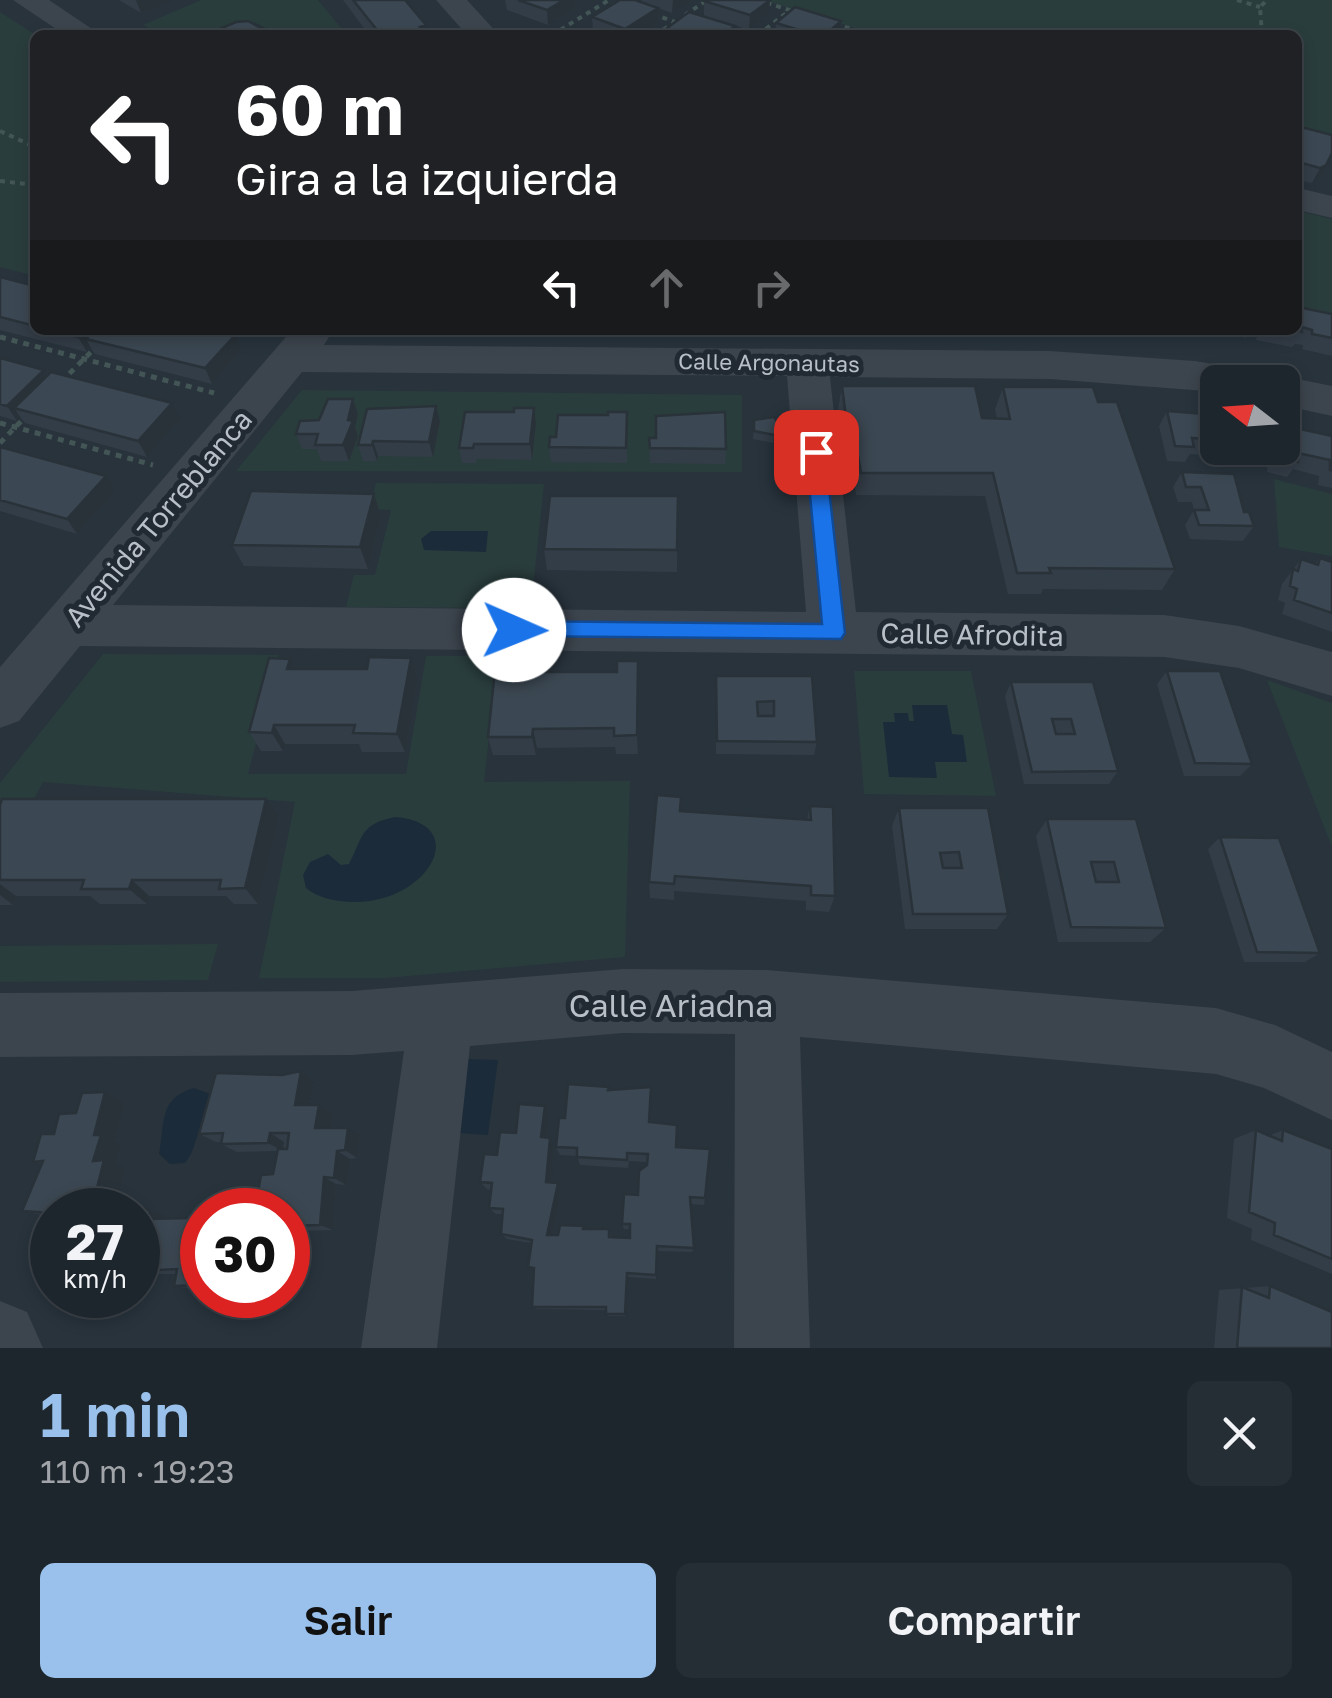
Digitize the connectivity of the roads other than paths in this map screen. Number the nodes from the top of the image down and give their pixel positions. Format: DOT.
graph roads {
  1 [pos="28,0"];
  2 [pos="450,0"];
  3 [pos="78,30"];
  4 [pos="479,30"];
  5 [pos="1302,200"];
  6 [pos="1332,206"];
  7 [pos="303,344"];
  8 [pos="806,362"];
  9 [pos="1200,376"];
  10 [pos="1300,394"];
  11 [pos="1332,401"];
  12 [pos="68,625"];
  13 [pos="834,633"];
  14 [pos="1332,674"];
  15 [pos="0,705"];
  16 [pos="766,1002"];
  17 [pos="441,1018"];
  18 [pos="0,1025"];
  19 [pos="1332,1086"];
  20 [pos="0,1340"];
  21 [pos="5,1348"];
  22 [pos="399,1348"];
  23 [pos="772,1348"];
  1 -- 3 [label="street"];
  2 -- 4 [label="street"];
  5 -- 6 [label="street"];
  7 -- 8 [label="street, Calle Argonautas"];
  7 -- 12 [label="street, Avenida Torreblanca"];
  8 -- 9 [label="street, Calle Argonautas"];
  8 -- 13 [label="street"];
  10 -- 11 [label="street"];
  12 -- 13 [label="street, Calle Afrodita"];
  12 -- 15 [label="street, Avenida Torreblanca"];
  13 -- 14 [label="street, Calle Afrodita"];
  16 -- 17 [label="street, Calle Ariadna"];
  16 -- 19 [label="street, Calle Ariadna"];
  16 -- 23 [label="street"];
  17 -- 18 [label="street, Calle Ariadna"];
  17 -- 22 [label="street"];
  20 -- 21 [label="street"];
}
